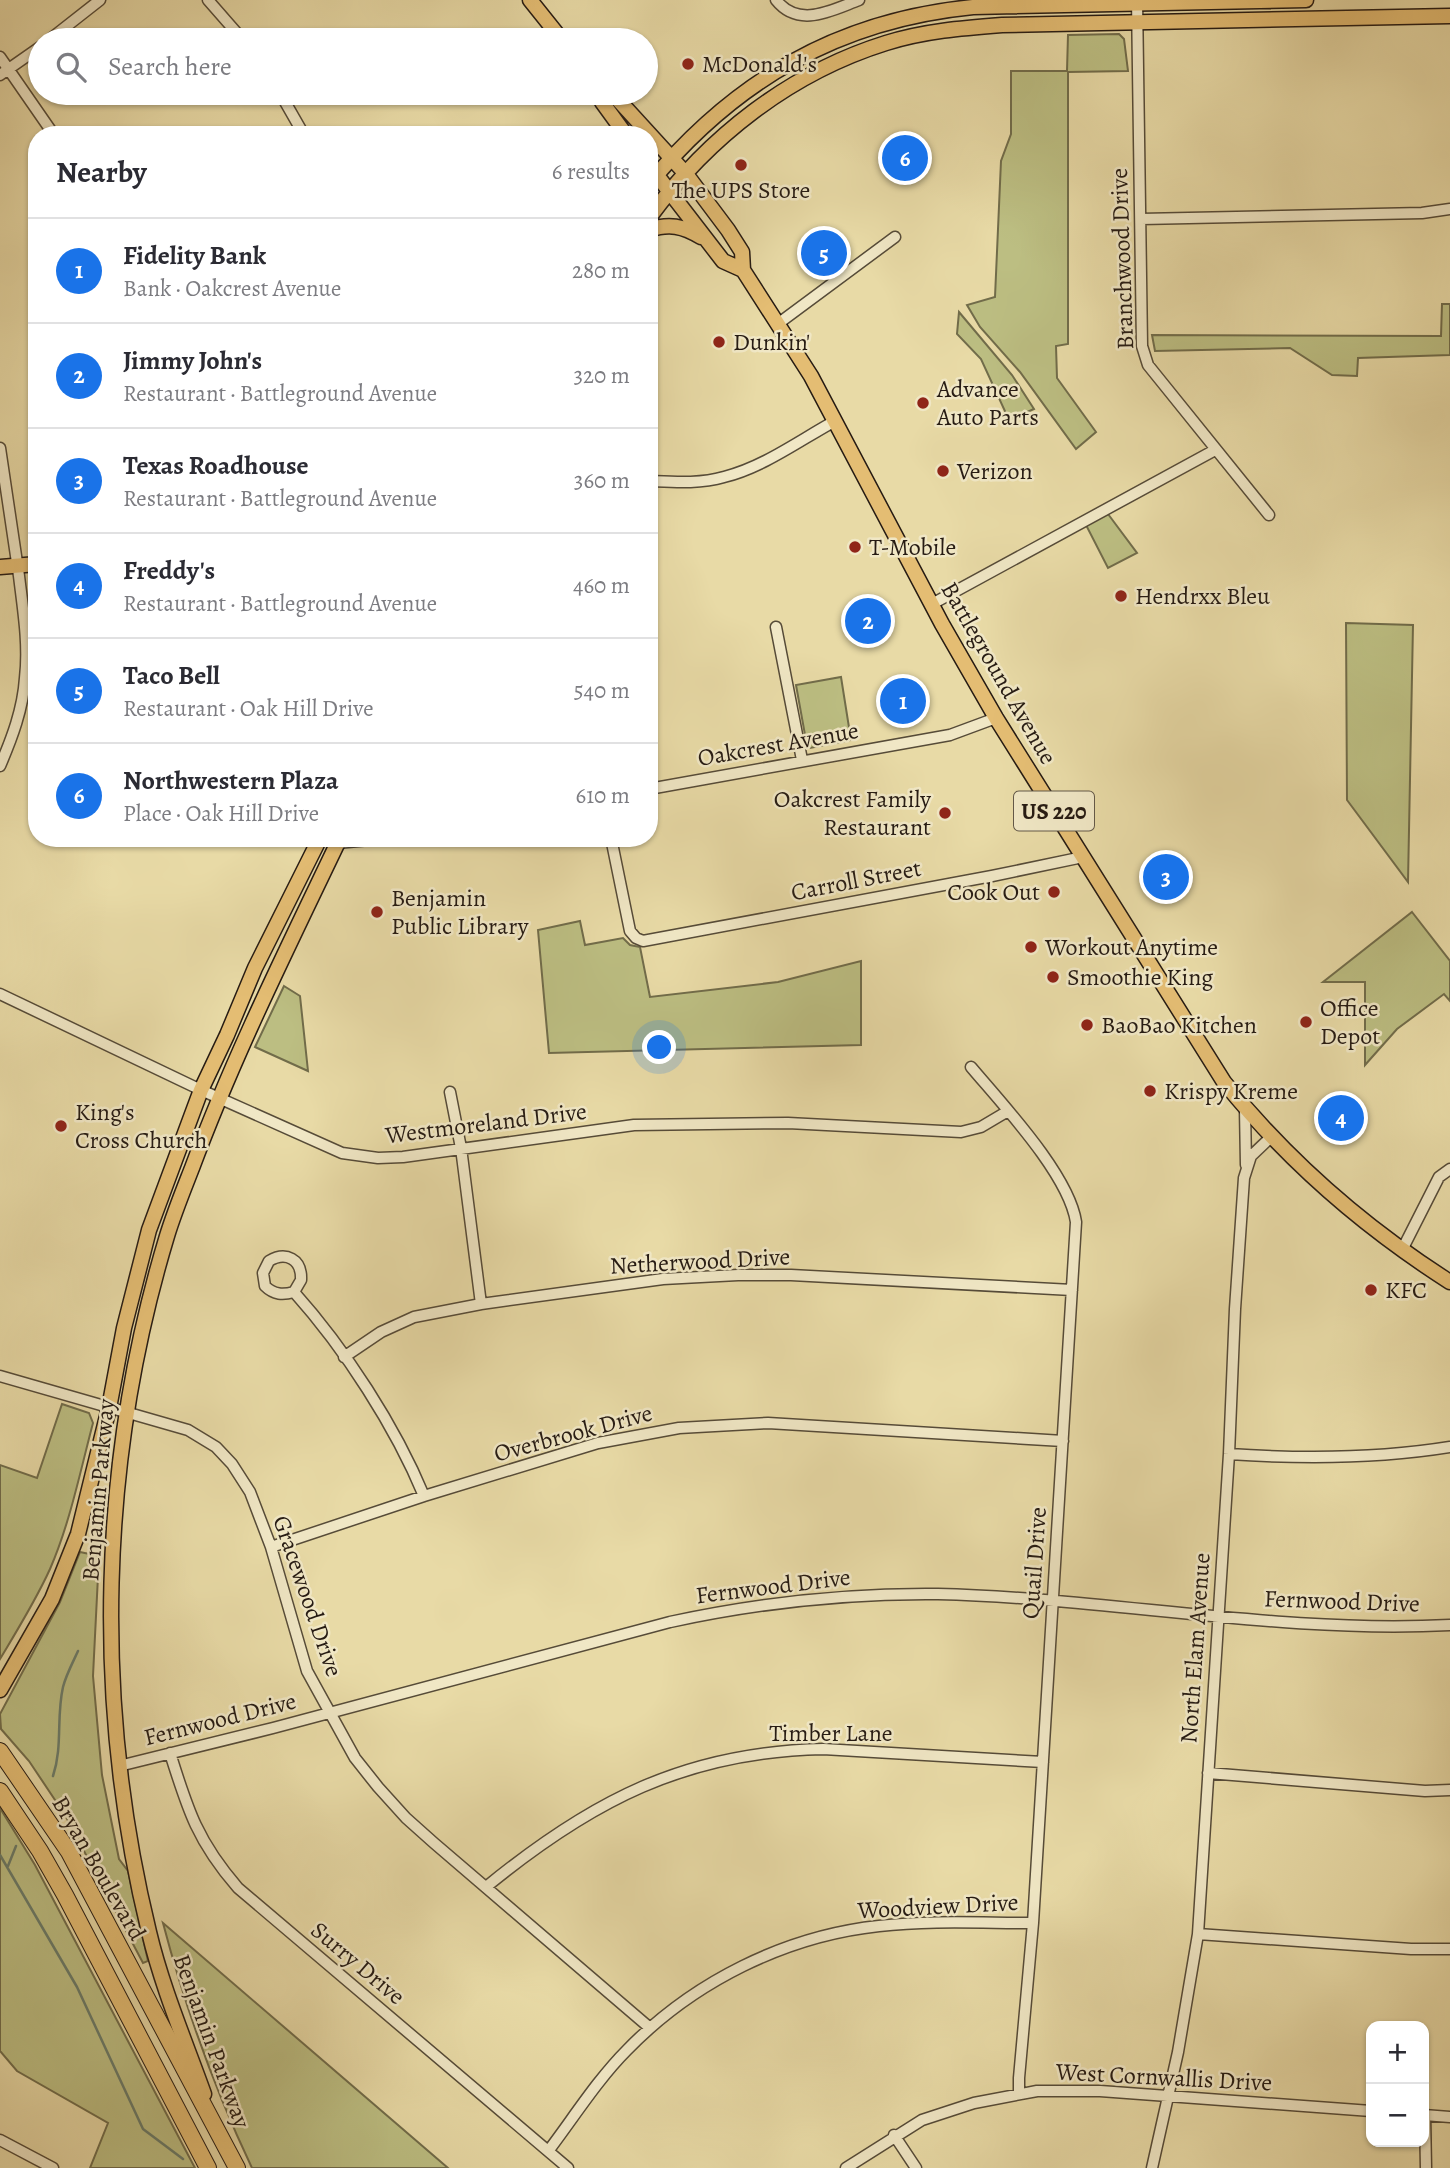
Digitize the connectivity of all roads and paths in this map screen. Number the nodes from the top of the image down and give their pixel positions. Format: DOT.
graph roads {
  1 [pos="100,0"];
  2 [pos="208,0"];
  3 [pos="530,0"];
  4 [pos="776,0"];
  5 [pos="859,0"];
  6 [pos="1306,0"];
  7 [pos="1137,2"];
  8 [pos="1002,3"];
  9 [pos="1450,16"];
  10 [pos="1138,22"];
  11 [pos="1002,25"];
  12 [pos="64,28"];
  13 [pos="232,28"];
  14 [pos="552,28"];
  15 [pos="28,55"];
  16 [pos="0,57"];
  17 [pos="4,72"];
  18 [pos="28,102"];
  19 [pos="30,105"];
  20 [pos="287,105"];
  21 [pos="604,105"];
  22 [pos="623,105"];
  23 [pos="47,126"];
  24 [pos="299,126"];
  25 [pos="619,126"];
  26 [pos="642,126"];
  27 [pos="658,143"];
  28 [pos="672,158"];
  29 [pos="658,169"];
  30 [pos="686,174"];
  31 [pos="658,180"];
  32 [pos="670,191"];
  33 [pos="658,206"];
  34 [pos="1450,209"];
  35 [pos="1141,219"];
  36 [pos="658,228"];
  37 [pos="895,237"];
  38 [pos="707,240"];
  39 [pos="743,270"];
  40 [pos="779,323"];
  41 [pos="835,421"];
  42 [pos="0,448"];
  43 [pos="1215,450"];
  44 [pos="658,481"];
  45 [pos="1269,515"];
  46 [pos="28,564"];
  47 [pos="18,565"];
  48 [pos="0,567"];
  49 [pos="932,604"];
  50 [pos="776,627"];
  51 [pos="996,718"];
  52 [pos="802,760"];
  53 [pos="0,766"];
  54 [pos="658,787"];
  55 [pos="316,847"];
  56 [pos="332,847"];
  57 [pos="613,847"];
  58 [pos="1083,857"];
  59 [pos="0,995"];
  60 [pos="971,1067"];
  61 [pos="201,1090"];
  62 [pos="450,1092"];
  63 [pos="218,1098"];
  64 [pos="1245,1109"];
  65 [pos="1008,1111"];
  66 [pos="1271,1137"];
  67 [pos="461,1148"];
  68 [pos="1246,1166"];
  69 [pos="1450,1169"];
  70 [pos="1402,1250"];
  71 [pos="1450,1282"];
  72 [pos="1072,1290"];
  73 [pos="294,1292"];
  74 [pos="481,1304"];
  75 [pos="344,1357"];
  76 [pos="0,1376"];
  77 [pos="109,1408"];
  78 [pos="125,1412"];
  79 [pos="1063,1441"];
  80 [pos="1450,1447"];
  81 [pos="1229,1454"];
  82 [pos="424,1496"];
  83 [pos="271,1547"];
  84 [pos="1053,1602"];
  85 [pos="1218,1617"];
  86 [pos="1450,1625"];
  87 [pos="0,1690"];
  88 [pos="329,1712"];
  89 [pos="0,1751"];
  90 [pos="170,1753"];
  91 [pos="1043,1762"];
  92 [pos="119,1766"];
  93 [pos="1208,1773"];
  94 [pos="1450,1790"];
  95 [pos="0,1791"];
  96 [pos="486,1887"];
  97 [pos="1033,1923"];
  98 [pos="1198,1934"];
  99 [pos="1450,1949"];
  100 [pos="650,2028"];
  101 [pos="1019,2094"];
  102 [pos="1169,2096"];
  103 [pos="1366,2111"];
  104 [pos="1429,2115"];
  105 [pos="1450,2117"];
  106 [pos="214,2121"];
  107 [pos="894,2136"];
  108 [pos="0,2140"];
  109 [pos="1425,2147"];
  110 [pos="549,2150"];
  111 [pos="53,2168"];
  112 [pos="208,2168"];
  113 [pos="237,2168"];
  114 [pos="568,2168"];
  115 [pos="846,2168"];
  116 [pos="916,2168"];
  117 [pos="1152,2168"];
  118 [pos="1426,2168"];
  1 -- 12 [label="street"];
  2 -- 13 [label="street"];
  3 -- 14 [label="main road"];
  4 -- 5 [label="street"];
  6 -- 7 [label="main road"];
  7 -- 8 [label="main road"];
  7 -- 10 [label="street, Branchwood Drive"];
  8 -- 11 [label="street"];
  8 -- 28 [label="main road"];
  9 -- 10 [label="main road"];
  10 -- 11 [label="main road"];
  10 -- 35 [label="street, Branchwood Drive"];
  11 -- 30 [label="main road"];
  15 -- 17 [label="street"];
  16 -- 17 [label="street"];
  17 -- 18 [label="street"];
  19 -- 23 [label="street"];
  20 -- 24 [label="street"];
  21 -- 25 [label="main road"];
  22 -- 26 [label="main road, Battleground Avenue / US 220"];
  27 -- 28 [label="main road, Battleground Avenue / US 220"];
  28 -- 29 [label="main road"];
  28 -- 30 [label="main road, Battleground Avenue / US 220"];
  30 -- 32 [label="main road"];
  30 -- 39 [label="main road, Battleground Avenue / US 220"];
  31 -- 32 [label="main road, Battleground Avenue / US 220"];
  32 -- 33 [label="main road"];
  32 -- 38 [label="main road, Battleground Avenue / US 220"];
  34 -- 35 [label="street"];
  35 -- 43 [label="street, Branchwood Drive"];
  36 -- 38 [label="main road"];
  37 -- 40 [label="street"];
  38 -- 39 [label="main road, Battleground Avenue / US 220"];
  39 -- 40 [label="main road, Battleground Avenue / US 220"];
  40 -- 41 [label="main road, Battleground Avenue / US 220"];
  41 -- 44 [label="street"];
  41 -- 49 [label="main road, Battleground Avenue / US 220"];
  42 -- 47 [label="street"];
  43 -- 45 [label="street, Branchwood Drive"];
  43 -- 49 [label="street"];
  46 -- 47 [label="main road"];
  47 -- 48 [label="main road"];
  47 -- 53 [label="street"];
  49 -- 51 [label="main road, Battleground Avenue / US 220"];
  50 -- 52 [label="street"];
  51 -- 52 [label="street, Oakcrest Avenue"];
  51 -- 58 [label="main road, Battleground Avenue / US 220"];
  52 -- 54 [label="street, Oakcrest Avenue"];
  55 -- 61 [label="main road, Benjamin Parkway"];
  56 -- 63 [label="main road, Benjamin Parkway"];
  57 -- 58 [label="street, Carroll Street"];
  58 -- 64 [label="main road, Battleground Avenue / US 220"];
  59 -- 61 [label="street, Westmoreland Drive"];
  60 -- 65 [label="street, Quail Drive"];
  61 -- 63 [label="street, Westmoreland Drive"];
  61 -- 77 [label="main road, Benjamin Parkway"];
  62 -- 67 [label="street"];
  63 -- 67 [label="street, Westmoreland Drive"];
  63 -- 78 [label="main road, Benjamin Parkway"];
  64 -- 66 [label="main road, Battleground Avenue / US 220"];
  64 -- 68 [label="street, North Elam Avenue"];
  65 -- 67 [label="street, Westmoreland Drive"];
  65 -- 72 [label="street, Quail Drive"];
  66 -- 68 [label="street"];
  66 -- 70 [label="main road, Battleground Avenue / US 220"];
  67 -- 74 [label="street"];
  68 -- 81 [label="street, North Elam Avenue"];
  69 -- 70 [label="street"];
  70 -- 71 [label="main road, Battleground Avenue / US 220"];
  72 -- 74 [label="street, Netherwood Drive"];
  72 -- 79 [label="street, Quail Drive"];
  73 -- 75 [label="street"];
  74 -- 75 [label="street, Netherwood Drive"];
  75 -- 82 [label="street"];
  76 -- 77 [label="street, Gracewood Drive"];
  77 -- 78 [label="street, Gracewood Drive"];
  77 -- 87 [label="main road, Benjamin Parkway"];
  78 -- 83 [label="street, Gracewood Drive"];
  78 -- 92 [label="main road, Benjamin Parkway"];
  79 -- 82 [label="street, Overbrook Drive"];
  79 -- 84 [label="street, Quail Drive"];
  80 -- 81 [label="street"];
  81 -- 85 [label="street, North Elam Avenue"];
  82 -- 83 [label="street, Overbrook Drive"];
  83 -- 88 [label="street, Gracewood Drive"];
  84 -- 85 [label="street, Fernwood Drive"];
  84 -- 88 [label="street, Fernwood Drive"];
  84 -- 91 [label="street, Quail Drive"];
  85 -- 86 [label="street, Fernwood Drive"];
  85 -- 93 [label="street, North Elam Avenue"];
  88 -- 90 [label="street, Fernwood Drive"];
  88 -- 96 [label="street, Gracewood Drive"];
  89 -- 106 [label="highway, Bryan Boulevard"];
  90 -- 92 [label="street, Fernwood Drive"];
  90 -- 110 [label="street, Surry Drive"];
  91 -- 96 [label="street, Timber Lane"];
  91 -- 97 [label="street, Quail Drive"];
  92 -- 106 [label="main road, Benjamin Parkway"];
  93 -- 94 [label="street"];
  93 -- 98 [label="street, North Elam Avenue"];
  95 -- 112 [label="highway, Benjamin Parkway"];
  96 -- 100 [label="street, Gracewood Drive"];
  97 -- 100 [label="street, Woodview Drive"];
  97 -- 101 [label="street, Quail Drive"];
  98 -- 99 [label="street"];
  98 -- 102 [label="street, North Elam Avenue"];
  100 -- 110 [label="street, Woodview Drive"];
  101 -- 102 [label="street, West Cornwallis Drive"];
  101 -- 107 [label="street, West Cornwallis Drive"];
  102 -- 103 [label="street, West Cornwallis Drive"];
  102 -- 117 [label="street, North Elam Avenue"];
  104 -- 105 [label="street"];
  106 -- 113 [label="highway, Benjamin Parkway"];
  107 -- 115 [label="street, West Cornwallis Drive"];
  107 -- 116 [label="street"];
  108 -- 111 [label="street"];
  109 -- 118 [label="street"];
  110 -- 114 [label="street, Surry Drive"];
}
